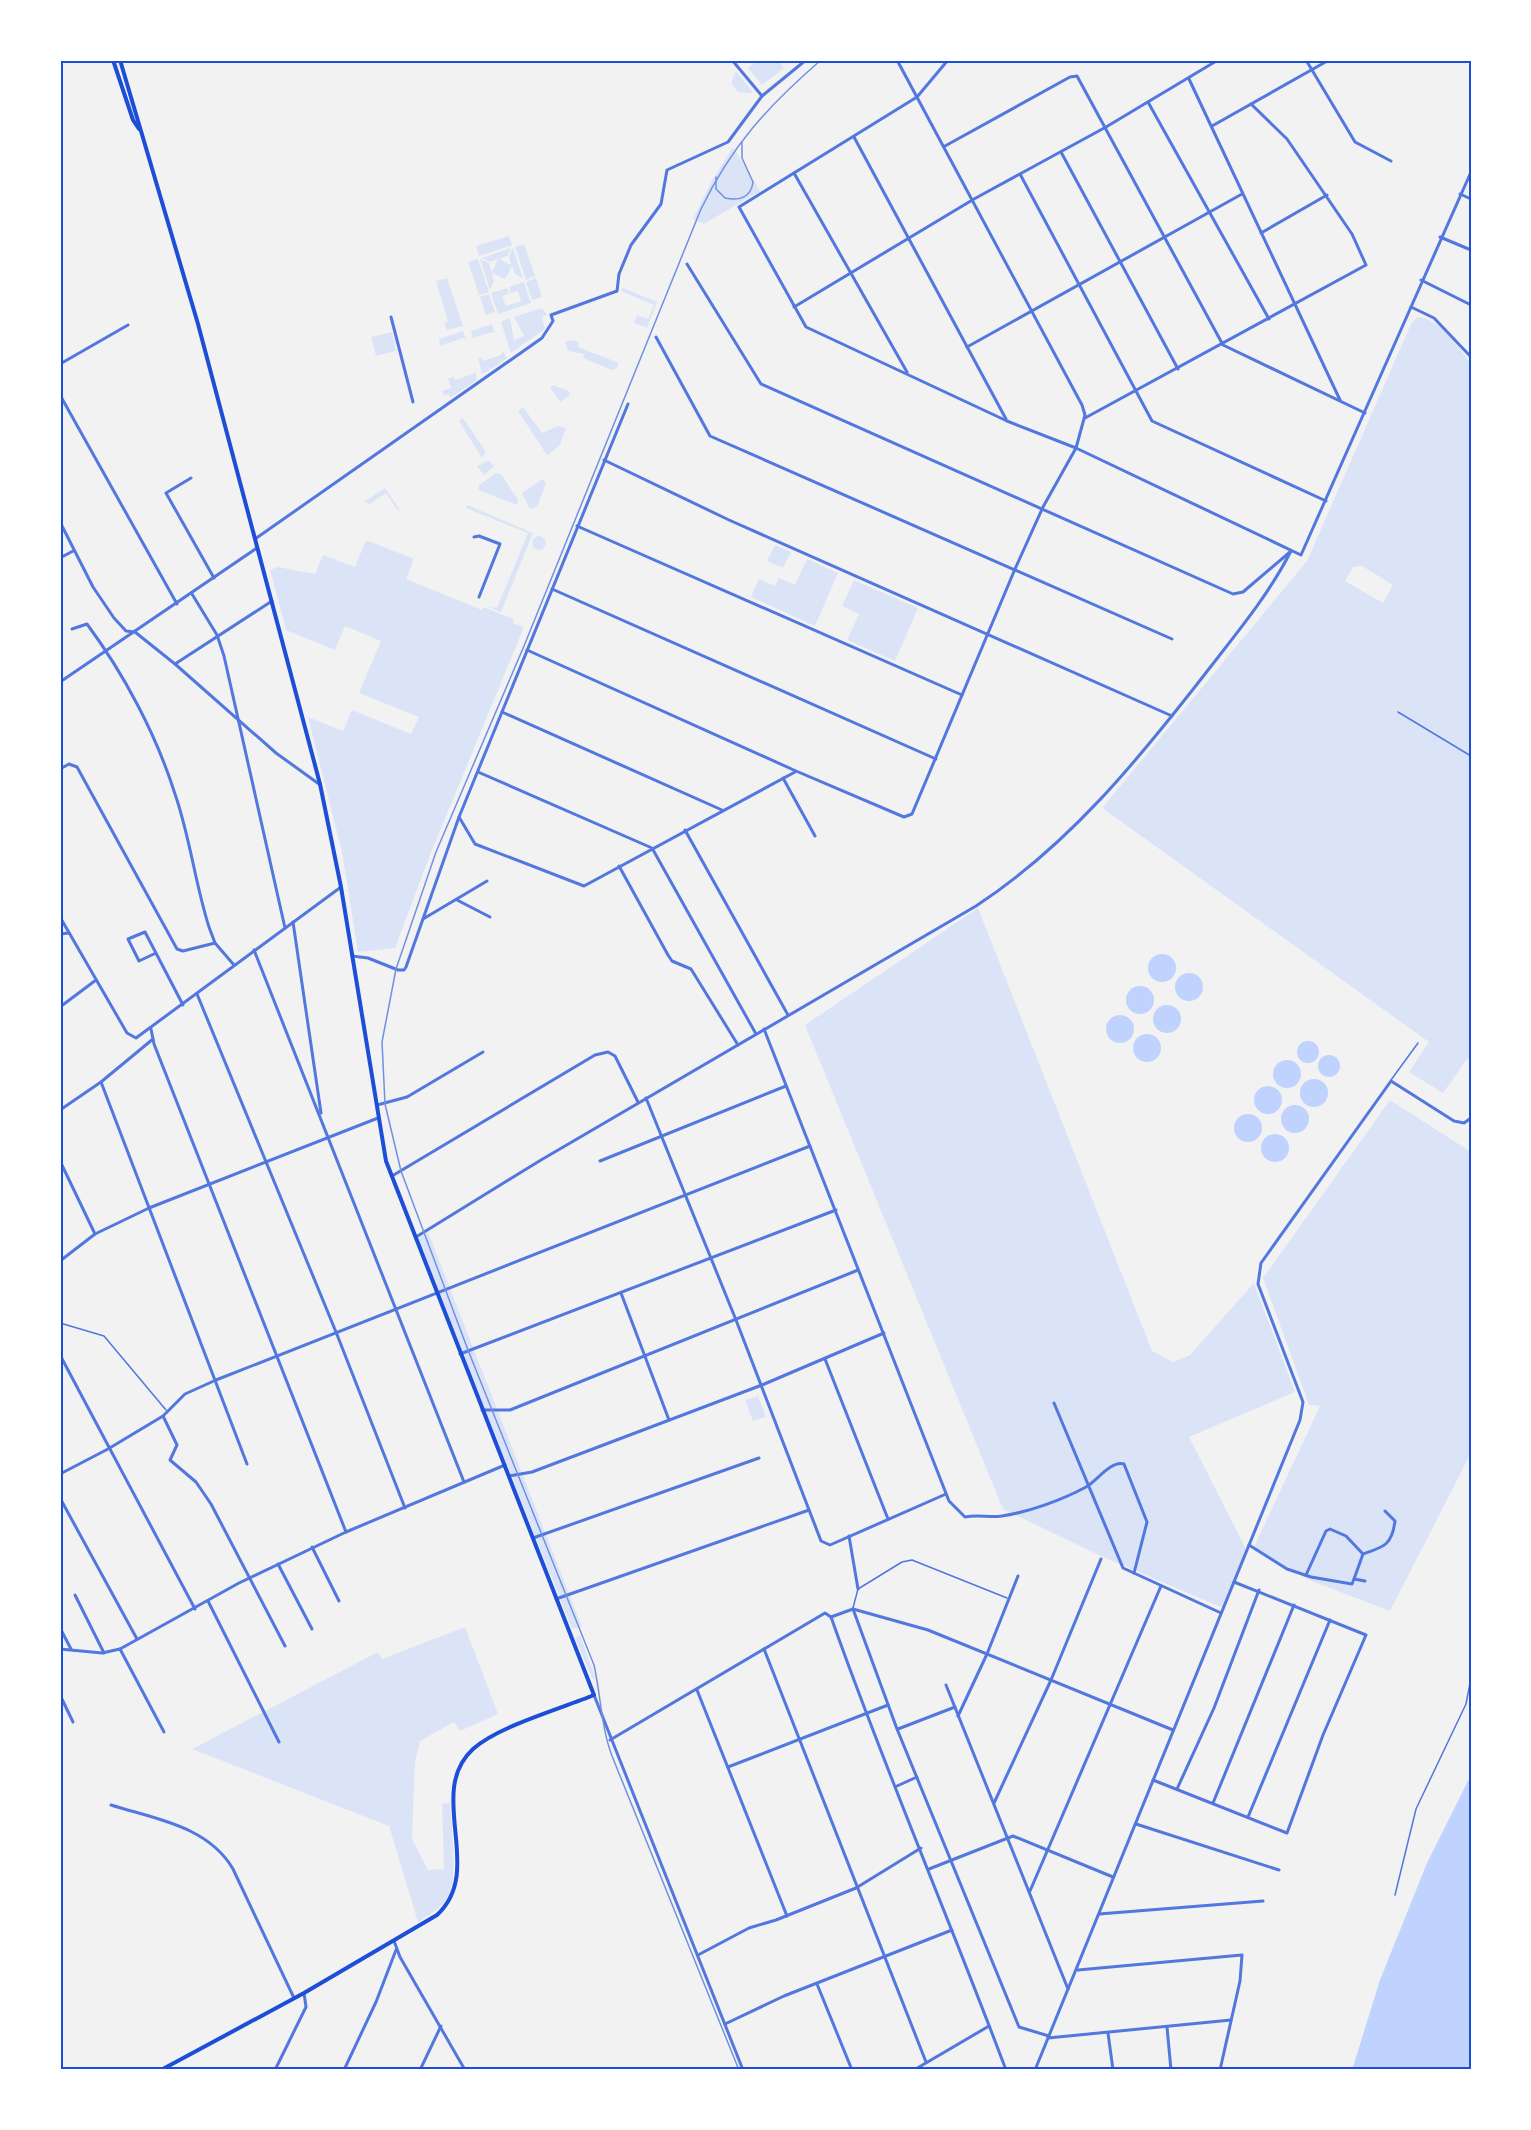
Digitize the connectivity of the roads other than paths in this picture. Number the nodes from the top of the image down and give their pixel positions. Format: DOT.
graph roads {
  1 [pos="113,60"];
  2 [pos="120,60"];
  3 [pos="732,60"];
  4 [pos="806,60"];
  5 [pos="897,60"];
  6 [pos="948,60"];
  7 [pos="1218,60"];
  8 [pos="1306,60"];
  9 [pos="1329,60"];
  10 [pos="1312,70"];
  11 [pos="1190,79"];
  12 [pos="762,96"];
  13 [pos="917,97"];
  14 [pos="1148,102"];
  15 [pos="1251,104"];
  16 [pos="1212,126"];
  17 [pos="1106,127"];
  18 [pos="139,130"];
  19 [pos="854,137"];
  20 [pos="945,146"];
  21 [pos="1061,152"];
  22 [pos="1391,161"];
  23 [pos="1471,172"];
  24 [pos="794,173"];
  25 [pos="1020,174"];
  26 [pos="1242,194"];
  27 [pos="1460,194"];
  28 [pos="1327,195"];
  29 [pos="974,199"];
  30 [pos="1471,199"];
  31 [pos="1208,212"];
  32 [pos="1261,233"];
  33 [pos="1163,237"];
  34 [pos="1440,237"];
  35 [pos="908,238"];
  36 [pos="1471,250"];
  37 [pos="1120,260"];
  38 [pos="687,264"];
  39 [pos="851,273"];
  40 [pos="1421,280"];
  41 [pos="1079,283"];
  42 [pos="1295,305"];
  43 [pos="1471,305"];
  44 [pos="794,307"];
  45 [pos="1411,307"];
  46 [pos="1033,309"];
  47 [pos="391,317"];
  48 [pos="1269,319"];
  49 [pos="128,325"];
  50 [pos="656,337"];
  51 [pos="1222,345"];
  52 [pos="967,346"];
  53 [pos="1471,357"];
  54 [pos="60,364"];
  55 [pos="1178,369"];
  56 [pos="908,374"];
  57 [pos="1136,392"];
  58 [pos="60,394"];
  59 [pos="1340,400"];
  60 [pos="413,402"];
  61 [pos="628,404"];
  62 [pos="1365,413"];
  63 [pos="1085,418"];
  64 [pos="1007,421"];
  65 [pos="1076,448"];
  66 [pos="603,460"];
  67 [pos="190,478"];
  68 [pos="1326,501"];
  69 [pos="1043,507"];
  70 [pos="60,522"];
  71 [pos="577,525"];
  72 [pos="474,537"];
  73 [pos="255,539"];
  74 [pos="257,548"];
  75 [pos="73,551"];
  76 [pos="1292,551"];
  77 [pos="60,558"];
  78 [pos="1015,569"];
  79 [pos="214,578"];
  80 [pos="552,589"];
  81 [pos="192,594"];
  82 [pos="479,597"];
  83 [pos="272,600"];
  84 [pos="177,604"];
  85 [pos="72,629"];
  86 [pos="135,632"];
  87 [pos="987,633"];
  88 [pos="217,636"];
  89 [pos="1172,639"];
  90 [pos="527,650"];
  91 [pos="107,651"];
  92 [pos="176,664"];
  93 [pos="60,682"];
  94 [pos="962,695"];
  95 [pos="502,712"];
  96 [pos="1398,712"];
  97 [pos="1172,716"];
  98 [pos="237,720"];
  99 [pos="1471,756"];
  100 [pos="936,759"];
  101 [pos="60,769"];
  102 [pos="795,771"];
  103 [pos="478,772"];
  104 [pos="783,778"];
  105 [pos="320,784"];
  106 [pos="723,810"];
  107 [pos="459,817"];
  108 [pos="685,830"];
  109 [pos="815,836"];
  110 [pos="652,848"];
  111 [pos="619,866"];
  112 [pos="487,881"];
  113 [pos="341,888"];
  114 [pos="456,899"];
  115 [pos="60,917"];
  116 [pos="490,917"];
  117 [pos="422,920"];
  118 [pos="293,922"];
  119 [pos="285,928"];
  120 [pos="69,933"];
  121 [pos="60,934"];
  122 [pos="215,943"];
  123 [pos="254,950"];
  124 [pos="156,953"];
  125 [pos="352,956"];
  126 [pos="234,965"];
  127 [pos="96,980"];
  128 [pos="197,994"];
  129 [pos="183,1005"];
  130 [pos="60,1007"];
  131 [pos="788,1015"];
  132 [pos="151,1029"];
  133 [pos="764,1029"];
  134 [pos="756,1034"];
  135 [pos="153,1039"];
  136 [pos="1418,1043"];
  137 [pos="738,1045"];
  138 [pos="483,1052"];
  139 [pos="1391,1081"];
  140 [pos="101,1083"];
  141 [pos="786,1086"];
  142 [pos="646,1098"];
  143 [pos="638,1102"];
  144 [pos="376,1105"];
  145 [pos="60,1110"];
  146 [pos="378,1118"];
  147 [pos="1471,1118"];
  148 [pos="322,1120"];
  149 [pos="662,1137"];
  150 [pos="328,1138"];
  151 [pos="810,1146"];
  152 [pos="60,1161"];
  153 [pos="600,1161"];
  154 [pos="267,1162"];
  155 [pos="391,1177"];
  156 [pos="208,1185"];
  157 [pos="685,1195"];
  158 [pos="149,1208"];
  159 [pos="836,1210"];
  160 [pos="95,1234"];
  161 [pos="414,1237"];
  162 [pos="711,1257"];
  163 [pos="60,1261"];
  164 [pos="859,1269"];
  165 [pos="621,1293"];
  166 [pos="436,1295"];
  167 [pos="396,1309"];
  168 [pos="736,1320"];
  169 [pos="60,1323"];
  170 [pos="336,1332"];
  171 [pos="884,1333"];
  172 [pos="460,1354"];
  173 [pos="643,1354"];
  174 [pos="60,1355"];
  175 [pos="277,1356"];
  176 [pos="825,1359"];
  177 [pos="216,1380"];
  178 [pos="762,1385"];
  179 [pos="1054,1403"];
  180 [pos="482,1410"];
  181 [pos="168,1412"];
  182 [pos="164,1416"];
  183 [pos="669,1420"];
  184 [pos="108,1449"];
  185 [pos="759,1458"];
  186 [pos="247,1464"];
  187 [pos="505,1465"];
  188 [pos="60,1474"];
  189 [pos="509,1476"];
  190 [pos="464,1482"];
  191 [pos="1087,1486"];
  192 [pos="946,1494"];
  193 [pos="60,1498"];
  194 [pos="405,1509"];
  195 [pos="809,1510"];
  196 [pos="1385,1511"];
  197 [pos="888,1519"];
  198 [pos="346,1532"];
  199 [pos="849,1536"];
  200 [pos="533,1538"];
  201 [pos="1249,1545"];
  202 [pos="312,1547"];
  203 [pos="1363,1554"];
  204 [pos="1101,1559"];
  205 [pos="278,1564"];
  206 [pos="1134,1573"];
  207 [pos="1306,1575"];
  208 [pos="1018,1576"];
  209 [pos="249,1578"];
  210 [pos="1354,1579"];
  211 [pos="1365,1581"];
  212 [pos="1234,1582"];
  213 [pos="1161,1586"];
  214 [pos="858,1589"];
  215 [pos="1258,1590"];
  216 [pos="75,1595"];
  217 [pos="556,1599"];
  218 [pos="1009,1599"];
  219 [pos="208,1601"];
  220 [pos="339,1601"];
  221 [pos="1294,1605"];
  222 [pos="195,1609"];
  223 [pos="853,1609"];
  224 [pos="1221,1613"];
  225 [pos="831,1617"];
  226 [pos="1330,1620"];
  227 [pos="60,1628"];
  228 [pos="312,1629"];
  229 [pos="137,1639"];
  230 [pos="285,1646"];
  231 [pos="60,1649"];
  232 [pos="71,1649"];
  233 [pos="120,1649"];
  234 [pos="764,1649"];
  235 [pos="104,1653"];
  236 [pos="987,1654"];
  237 [pos="1471,1678"];
  238 [pos="1050,1680"];
  239 [pos="946,1685"];
  240 [pos="697,1690"];
  241 [pos="60,1695"];
  242 [pos="594,1695"];
  243 [pos="1109,1704"];
  244 [pos="888,1705"];
  245 [pos="955,1707"];
  246 [pos="865,1713"];
  247 [pos="958,1716"];
  248 [pos="73,1722"];
  249 [pos="897,1729"];
  250 [pos="1173,1730"];
  251 [pos="164,1732"];
  252 [pos="799,1738"];
  253 [pos="610,1740"];
  254 [pos="279,1742"];
  255 [pos="728,1767"];
  256 [pos="917,1777"];
  257 [pos="1153,1779"];
  258 [pos="896,1786"];
  259 [pos="1177,1789"];
  260 [pos="994,1803"];
  261 [pos="1212,1803"];
  262 [pos="111,1805"];
  263 [pos="1248,1818"];
  264 [pos="1136,1824"];
  265 [pos="1009,1838"];
  266 [pos="921,1848"];
  267 [pos="1048,1851"];
  268 [pos="952,1861"];
  269 [pos="929,1869"];
  270 [pos="1279,1870"];
  271 [pos="1113,1877"];
  272 [pos="856,1888"];
  273 [pos="1030,1891"];
  274 [pos="1395,1895"];
  275 [pos="1263,1901"];
  276 [pos="1099,1914"];
  277 [pos="787,1916"];
  278 [pos="952,1930"];
  279 [pos="394,1941"];
  280 [pos="396,1950"];
  281 [pos="698,1955"];
  282 [pos="883,1958"];
  283 [pos="1078,1970"];
  284 [pos="817,1984"];
  285 [pos="1068,1990"];
  286 [pos="304,1993"];
  287 [pos="294,1998"];
  288 [pos="1231,2020"];
  289 [pos="725,2024"];
  290 [pos="441,2026"];
  291 [pos="989,2026"];
  292 [pos="1167,2027"];
  293 [pos="1108,2033"];
  294 [pos="1049,2037"];
  295 [pos="926,2062"];
  296 [pos="161,2070"];
  297 [pos="275,2070"];
  298 [pos="344,2070"];
  299 [pos="420,2070"];
  300 [pos="465,2070"];
  301 [pos="744,2070"];
  302 [pos="852,2070"];
  303 [pos="914,2070"];
  304 [pos="1006,2070"];
  305 [pos="1035,2070"];
  306 [pos="1113,2070"];
  307 [pos="1171,2070"];
  308 [pos="1220,2070"];
  1 -- 18 [label="main road"];
  2 -- 18 [label="main road"];
  3 -- 12 [label="street"];
  4 -- 12 [label="street"];
  5 -- 13 [label="street"];
  6 -- 13 [label="street"];
  7 -- 11 [label="street"];
  8 -- 10 [label="street"];
  9 -- 10 [label="street"];
  10 -- 15 [label="street"];
  10 -- 22 [label="street"];
  11 -- 14 [label="street"];
  11 -- 16 [label="street"];
  12 -- 73 [label="street"];
  13 -- 19 [label="street"];
  13 -- 20 [label="street"];
  14 -- 17 [label="street"];
  14 -- 31 [label="street"];
  15 -- 16 [label="street"];
  15 -- 28 [label="street"];
  16 -- 26 [label="street"];
  17 -- 20 [label="street"];
  17 -- 21 [label="street"];
  17 -- 33 [label="street"];
  18 -- 73 [label="main road"];
  19 -- 24 [label="street"];
  19 -- 35 [label="street"];
  20 -- 29 [label="street"];
  21 -- 25 [label="street"];
  21 -- 37 [label="street"];
  23 -- 27 [label="street"];
  24 -- 39 [label="street"];
  24 -- 44 [label="street"];
  25 -- 29 [label="street"];
  25 -- 41 [label="street"];
  26 -- 31 [label="street"];
  26 -- 32 [label="street"];
  27 -- 30 [label="street"];
  27 -- 34 [label="street"];
  28 -- 32 [label="street"];
  28 -- 42 [label="street"];
  29 -- 35 [label="street"];
  29 -- 46 [label="street"];
  31 -- 33 [label="street"];
  31 -- 48 [label="street"];
  32 -- 42 [label="street"];
  33 -- 37 [label="street"];
  33 -- 51 [label="street"];
  34 -- 36 [label="street"];
  34 -- 40 [label="street"];
  35 -- 39 [label="street"];
  35 -- 52 [label="street"];
  37 -- 41 [label="street"];
  37 -- 55 [label="street"];
  38 -- 69 [label="street"];
  39 -- 44 [label="street"];
  39 -- 56 [label="street"];
  40 -- 43 [label="street"];
  40 -- 45 [label="street"];
  41 -- 46 [label="street"];
  41 -- 57 [label="street"];
  42 -- 48 [label="street"];
  42 -- 59 [label="street"];
  44 -- 56 [label="street"];
  45 -- 53 [label="street"];
  45 -- 62 [label="street"];
  46 -- 52 [label="street"];
  46 -- 63 [label="street"];
  47 -- 60 [label="street"];
  48 -- 51 [label="street"];
  49 -- 54 [label="street"];
  50 -- 78 [label="street"];
  51 -- 55 [label="street"];
  51 -- 59 [label="street"];
  52 -- 64 [label="street"];
  55 -- 57 [label="street"];
  56 -- 64 [label="street"];
  57 -- 63 [label="street"];
  57 -- 68 [label="street"];
  58 -- 84 [label="street"];
  59 -- 62 [label="street"];
  61 -- 66 [label="street"];
  62 -- 68 [label="street"];
  63 -- 65 [label="street"];
  64 -- 65 [label="street"];
  65 -- 69 [label="street"];
  65 -- 76 [label="street"];
  66 -- 71 [label="street"];
  66 -- 87 [label="street"];
  67 -- 79 [label="street"];
  68 -- 76 [label="street"];
  69 -- 76 [label="street"];
  69 -- 78 [label="street"];
  70 -- 75 [label="street"];
  71 -- 80 [label="street"];
  71 -- 94 [label="street"];
  72 -- 82 [label="street"];
  73 -- 74 [label="main road"];
  74 -- 79 [label="street"];
  74 -- 83 [label="main road"];
  75 -- 77 [label="street"];
  75 -- 86 [label="street"];
  76 -- 97 [label="street"];
  78 -- 87 [label="street"];
  78 -- 89 [label="street"];
  79 -- 81 [label="street"];
  80 -- 90 [label="street"];
  80 -- 100 [label="street"];
  81 -- 84 [label="street"];
  81 -- 88 [label="street"];
  83 -- 88 [label="street"];
  83 -- 105 [label="main road"];
  84 -- 86 [label="street"];
  85 -- 91 [label="street"];
  86 -- 91 [label="street"];
  86 -- 92 [label="street"];
  87 -- 94 [label="street"];
  87 -- 97 [label="street"];
  88 -- 92 [label="street"];
  88 -- 98 [label="street"];
  90 -- 95 [label="street"];
  90 -- 102 [label="street"];
  91 -- 93 [label="street"];
  91 -- 122 [label="street"];
  92 -- 98 [label="street"];
  94 -- 100 [label="street"];
  95 -- 103 [label="street"];
  95 -- 106 [label="street"];
  96 -- 99 [label="lane"];
  97 -- 131 [label="street"];
  98 -- 105 [label="street"];
  98 -- 119 [label="street"];
  100 -- 102 [label="street"];
  101 -- 122 [label="street"];
  102 -- 104 [label="street"];
  103 -- 107 [label="street"];
  103 -- 110 [label="street"];
  104 -- 106 [label="street"];
  104 -- 109 [label="street"];
  105 -- 113 [label="main road"];
  106 -- 108 [label="street"];
  107 -- 111 [label="street"];
  107 -- 117 [label="street"];
  108 -- 110 [label="street"];
  108 -- 131 [label="street"];
  110 -- 111 [label="street"];
  110 -- 134 [label="street"];
  111 -- 137 [label="street"];
  112 -- 114 [label="street"];
  113 -- 118 [label="street"];
  113 -- 125 [label="main road"];
  114 -- 116 [label="street"];
  114 -- 117 [label="street"];
  115 -- 120 [label="street"];
  117 -- 125 [label="street"];
  118 -- 119 [label="street"];
  118 -- 148 [label="street"];
  119 -- 123 [label="street"];
  120 -- 121 [label="street"];
  120 -- 127 [label="street"];
  122 -- 126 [label="street"];
  123 -- 126 [label="street"];
  123 -- 148 [label="street"];
  124 -- 124 [label="street"];
  124 -- 129 [label="street"];
  125 -- 144 [label="main road"];
  126 -- 128 [label="street"];
  127 -- 130 [label="street"];
  127 -- 132 [label="street"];
  128 -- 129 [label="street"];
  128 -- 154 [label="street"];
  129 -- 132 [label="street"];
  131 -- 133 [label="street"];
  132 -- 135 [label="street"];
  133 -- 134 [label="street"];
  133 -- 141 [label="street"];
  134 -- 137 [label="street"];
  135 -- 140 [label="street"];
  135 -- 156 [label="street"];
  136 -- 139 [label="lane"];
  137 -- 142 [label="street"];
  138 -- 144 [label="street"];
  139 -- 147 [label="street"];
  139 -- 201 [label="street"];
  140 -- 145 [label="street"];
  140 -- 158 [label="street"];
  141 -- 149 [label="street"];
  141 -- 151 [label="street"];
  142 -- 143 [label="street"];
  142 -- 149 [label="street"];
  143 -- 155 [label="street"];
  143 -- 161 [label="street"];
  144 -- 146 [label="main road"];
  146 -- 150 [label="street"];
  146 -- 155 [label="main road"];
  148 -- 150 [label="street"];
  149 -- 153 [label="street"];
  149 -- 157 [label="street"];
  150 -- 154 [label="street"];
  150 -- 167 [label="street"];
  151 -- 157 [label="street"];
  151 -- 159 [label="street"];
  152 -- 160 [label="street"];
  154 -- 156 [label="street"];
  154 -- 170 [label="street"];
  155 -- 161 [label="main road"];
  156 -- 158 [label="street"];
  156 -- 175 [label="street"];
  157 -- 162 [label="street"];
  157 -- 166 [label="street"];
  158 -- 160 [label="street"];
  158 -- 177 [label="street"];
  159 -- 162 [label="street"];
  159 -- 164 [label="street"];
  160 -- 163 [label="street"];
  161 -- 166 [label="main road"];
  162 -- 165 [label="street"];
  162 -- 168 [label="street"];
  164 -- 168 [label="street"];
  164 -- 171 [label="street"];
  165 -- 172 [label="street"];
  165 -- 173 [label="street"];
  166 -- 167 [label="street"];
  166 -- 172 [label="main road"];
  167 -- 170 [label="street"];
  167 -- 190 [label="street"];
  168 -- 173 [label="street"];
  168 -- 178 [label="street"];
  169 -- 181 [label="lane"];
  170 -- 175 [label="street"];
  170 -- 194 [label="street"];
  171 -- 176 [label="street"];
  171 -- 192 [label="street"];
  172 -- 180 [label="main road"];
  173 -- 180 [label="street"];
  173 -- 183 [label="street"];
  174 -- 184 [label="street"];
  175 -- 177 [label="street"];
  175 -- 198 [label="street"];
  176 -- 178 [label="street"];
  176 -- 197 [label="street"];
  177 -- 181 [label="street"];
  177 -- 186 [label="street"];
  178 -- 183 [label="street"];
  178 -- 195 [label="street"];
  179 -- 191 [label="street"];
  180 -- 187 [label="main road"];
  181 -- 182 [label="street"];
  182 -- 184 [label="street"];
  182 -- 209 [label="street"];
  183 -- 189 [label="street"];
  184 -- 188 [label="street"];
  184 -- 222 [label="street"];
  185 -- 200 [label="street"];
  187 -- 189 [label="main road"];
  187 -- 190 [label="street"];
  189 -- 200 [label="main road"];
  190 -- 194 [label="street"];
  191 -- 192 [label="street"];
  191 -- 206 [label="street"];
  191 -- 206 [label="street"];
  192 -- 197 [label="street"];
  193 -- 229 [label="street"];
  194 -- 198 [label="street"];
  195 -- 199 [label="street"];
  195 -- 217 [label="street"];
  196 -- 203 [label="street"];
  197 -- 199 [label="street"];
  198 -- 202 [label="street"];
  199 -- 214 [label="street"];
  200 -- 217 [label="main road"];
  201 -- 207 [label="street"];
  201 -- 212 [label="street"];
  202 -- 205 [label="street"];
  202 -- 220 [label="street"];
  203 -- 207 [label="street"];
  203 -- 210 [label="street"];
  204 -- 238 [label="street"];
  205 -- 209 [label="street"];
  205 -- 228 [label="street"];
  206 -- 213 [label="street"];
  207 -- 210 [label="street"];
  208 -- 218 [label="street"];
  209 -- 219 [label="street"];
  209 -- 230 [label="street"];
  210 -- 211 [label="street"];
  212 -- 215 [label="street"];
  212 -- 224 [label="street"];
  213 -- 224 [label="street"];
  213 -- 243 [label="street"];
  214 -- 218 [label="lane"];
  214 -- 223 [label="lane"];
  215 -- 221 [label="street"];
  215 -- 259 [label="street"];
  216 -- 235 [label="street"];
  217 -- 242 [label="main road"];
  218 -- 236 [label="street"];
  219 -- 222 [label="street"];
  219 -- 254 [label="street"];
  221 -- 226 [label="street"];
  221 -- 261 [label="street"];
  222 -- 229 [label="street"];
  223 -- 225 [label="street"];
  223 -- 236 [label="street"];
  223 -- 244 [label="street"];
  224 -- 250 [label="street"];
  225 -- 234 [label="street"];
  225 -- 246 [label="street"];
  226 -- 263 [label="street"];
  226 -- 263 [label="street"];
  227 -- 232 [label="street"];
  229 -- 233 [label="street"];
  231 -- 232 [label="street"];
  232 -- 235 [label="street"];
  233 -- 235 [label="street"];
  233 -- 251 [label="street"];
  234 -- 240 [label="street"];
  234 -- 252 [label="street"];
  236 -- 238 [label="street"];
  236 -- 247 [label="street"];
  237 -- 274 [label="lane"];
  238 -- 243 [label="street"];
  238 -- 260 [label="street"];
  239 -- 245 [label="street"];
  240 -- 253 [label="street"];
  240 -- 255 [label="street"];
  241 -- 248 [label="street"];
  242 -- 253 [label="street"];
  242 -- 279 [label="main road"];
  243 -- 250 [label="street"];
  243 -- 267 [label="street"];
  244 -- 246 [label="street"];
  244 -- 249 [label="street"];
  245 -- 247 [label="street"];
  245 -- 249 [label="street"];
  246 -- 252 [label="street"];
  246 -- 258 [label="street"];
  247 -- 260 [label="street"];
  249 -- 256 [label="street"];
  250 -- 257 [label="street"];
  252 -- 255 [label="street"];
  252 -- 272 [label="street"];
  253 -- 281 [label="street"];
  255 -- 277 [label="street"];
  256 -- 258 [label="street"];
  256 -- 268 [label="street"];
  257 -- 259 [label="street"];
  257 -- 264 [label="street"];
  258 -- 266 [label="street"];
  259 -- 261 [label="street"];
  260 -- 265 [label="street"];
  261 -- 263 [label="street"];
  262 -- 287 [label="street"];
  264 -- 270 [label="street"];
  264 -- 271 [label="street"];
  265 -- 267 [label="street"];
  265 -- 268 [label="street"];
  265 -- 273 [label="street"];
  266 -- 269 [label="street"];
  266 -- 272 [label="street"];
  267 -- 271 [label="street"];
  267 -- 273 [label="street"];
  268 -- 269 [label="street"];
  268 -- 294 [label="street"];
  269 -- 278 [label="street"];
  271 -- 276 [label="street"];
  272 -- 277 [label="street"];
  272 -- 282 [label="street"];
  273 -- 285 [label="street"];
  275 -- 276 [label="street"];
  276 -- 283 [label="street"];
  277 -- 281 [label="street"];
  278 -- 282 [label="street"];
  278 -- 291 [label="street"];
  279 -- 280 [label="street"];
  279 -- 286 [label="main road"];
  280 -- 290 [label="street"];
  280 -- 298 [label="street"];
  281 -- 289 [label="street"];
  282 -- 284 [label="street"];
  282 -- 295 [label="street"];
  283 -- 285 [label="street"];
  283 -- 288 [label="street"];
  284 -- 289 [label="street"];
  284 -- 302 [label="street"];
  285 -- 294 [label="street"];
  286 -- 287 [label="main road"];
  286 -- 297 [label="street"];
  287 -- 296 [label="main road"];
  288 -- 292 [label="street"];
  288 -- 308 [label="street"];
  289 -- 301 [label="street"];
  290 -- 299 [label="street"];
  290 -- 300 [label="street"];
  291 -- 295 [label="street"];
  291 -- 304 [label="street"];
  292 -- 293 [label="street"];
  292 -- 307 [label="street"];
  293 -- 294 [label="street"];
  293 -- 306 [label="street"];
  294 -- 305 [label="street"];
  295 -- 303 [label="street"];
}
